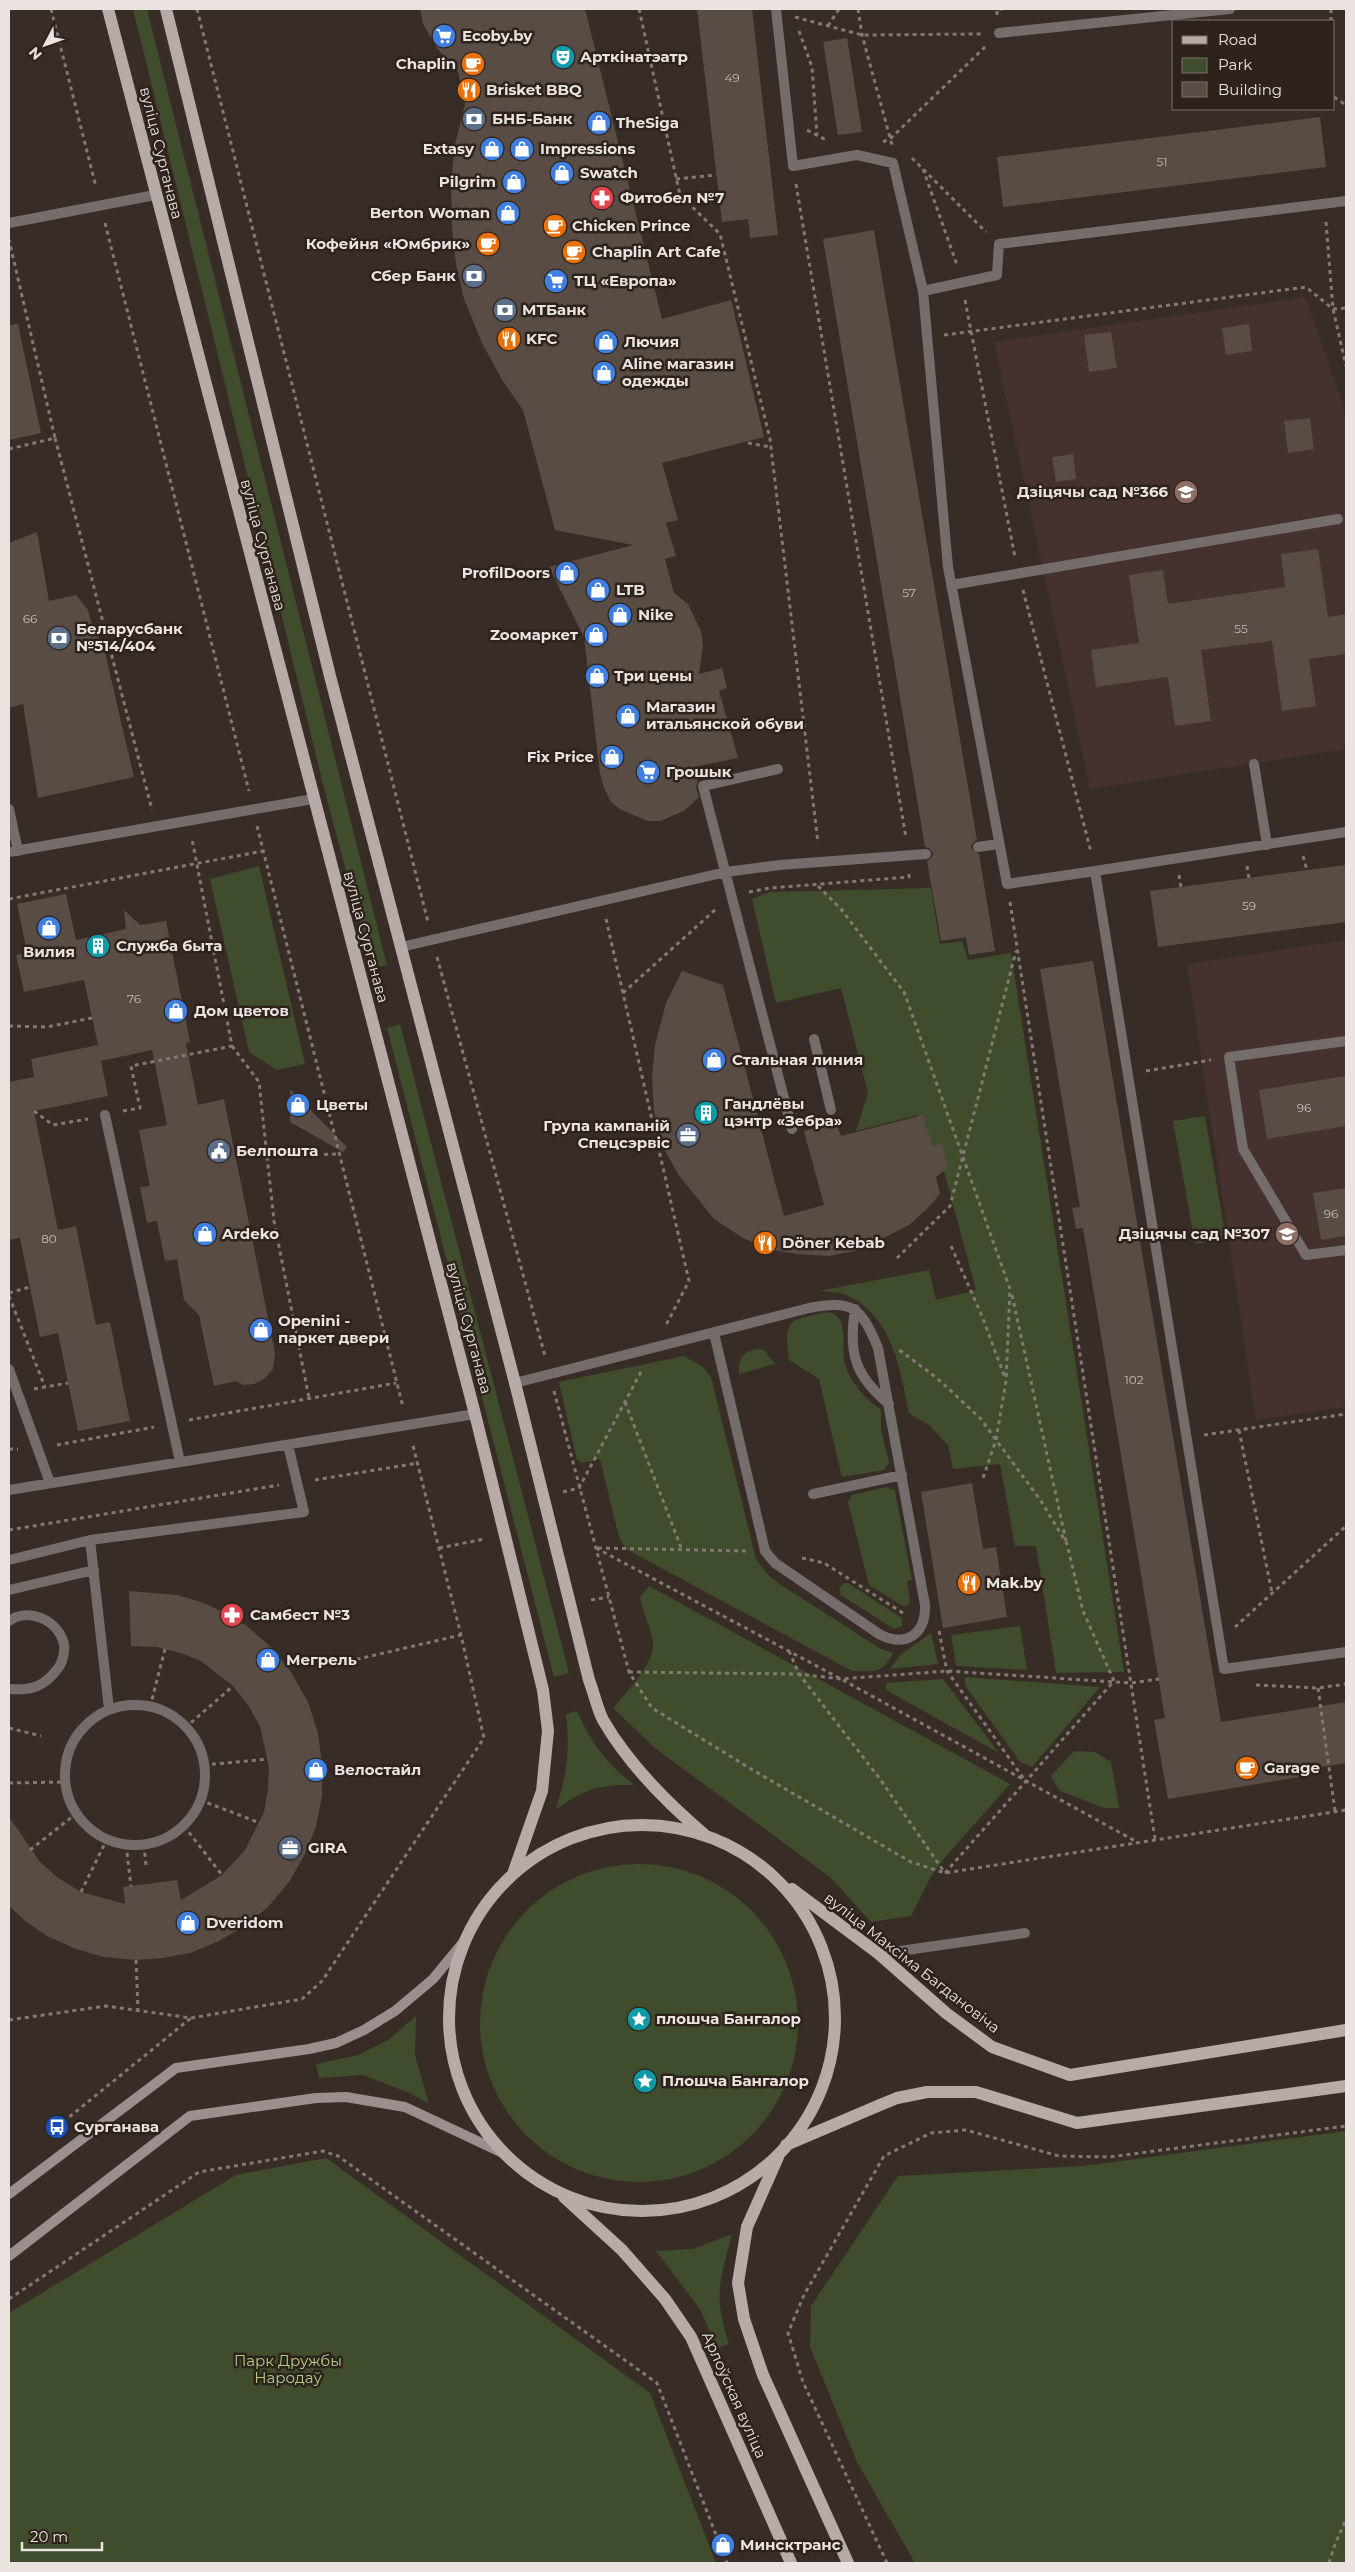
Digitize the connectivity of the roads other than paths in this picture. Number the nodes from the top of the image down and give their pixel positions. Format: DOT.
graph roads {
  1 [pos="108,9"];
  2 [pos="166,9"];
  3 [pos="776,9"];
  4 [pos="1230,9"];
  5 [pos="999,33"];
  6 [pos="155,195"];
  7 [pos="1346,201"];
  8 [pos="9,223"];
  9 [pos="924,291"];
  10 [pos="1338,519"];
  11 [pos="951,585"];
  12 [pos="1254,764"];
  13 [pos="778,769"];
  14 [pos="313,799"];
  15 [pos="9,809"];
  16 [pos="1346,832"];
  17 [pos="998,844"];
  18 [pos="1267,844"];
  19 [pos="978,846"];
  20 [pos="13,852"];
  21 [pos="926,854"];
  22 [pos="1095,870"];
  23 [pos="726,872"];
  24 [pos="402,947"];
  25 [pos="814,1039"];
  26 [pos="1346,1041"];
  27 [pos="831,1110"];
  28 [pos="105,1115"];
  29 [pos="792,1129"];
  30 [pos="1346,1250"];
  31 [pos="856,1309"];
  32 [pos="714,1333"];
  33 [pos="9,1369"];
  34 [pos="515,1383"];
  35 [pos="889,1404"];
  36 [pos="475,1414"];
  37 [pos="288,1444"];
  38 [pos="180,1462"];
  39 [pos="902,1475"];
  40 [pos="50,1484"];
  41 [pos="9,1490"];
  42 [pos="813,1494"];
  43 [pos="90,1540"];
  44 [pos="9,1560"];
  45 [pos="94,1570"];
  46 [pos="9,1590"];
  47 [pos="9,1621"];
  48 [pos="1346,1652"];
  49 [pos="9,1689"];
  50 [pos="109,1710"];
  51 [pos="705,1835"];
  52 [pos="762,1866"];
  53 [pos="513,1874"];
  54 [pos="1025,1933"];
  55 [pos="466,1940"];
  56 [pos="879,1954"];
  57 [pos="1346,2030"];
  58 [pos="1346,2086"];
  59 [pos="783,2150"];
  60 [pos="507,2155"];
  61 [pos="558,2192"];
  62 [pos="9,2194"];
  63 [pos="9,2256"];
  64 [pos="791,2563"];
  65 [pos="848,2563"];
  1 -- 6 [label="main road, вуліца Сурганава"];
  2 -- 24 [label="main road, вуліца Сурганава"];
  3 -- 9 [label="lane"];
  4 -- 5 [label="lane"];
  6 -- 8 [label="lane"];
  6 -- 14 [label="main road, вуліца Сурганава"];
  7 -- 9 [label="lane"];
  9 -- 11 [label="lane"];
  10 -- 11 [label="lane"];
  11 -- 17 [label="lane"];
  12 -- 18 [label="lane"];
  13 -- 23 [label="lane"];
  14 -- 20 [label="lane"];
  14 -- 36 [label="main road, вуліца Сурганава"];
  15 -- 20 [label="lane"];
  16 -- 18 [label="lane"];
  17 -- 19 [label="lane"];
  17 -- 22 [label="lane"];
  18 -- 22 [label="lane"];
  21 -- 23 [label="lane"];
  22 -- 48 [label="lane"];
  23 -- 24 [label="lane"];
  23 -- 29 [label="lane"];
  24 -- 34 [label="main road, вуліца Сурганава"];
  25 -- 27 [label="lane"];
  26 -- 30 [label="lane"];
  28 -- 38 [label="lane"];
  31 -- 32 [label="lane"];
  31 -- 35 [label="lane"];
  31 -- 35 [label="lane"];
  32 -- 34 [label="lane"];
  32 -- 39 [label="lane"];
  33 -- 40 [label="lane"];
  34 -- 51 [label="main road, вуліца Сурганава"];
  35 -- 39 [label="lane"];
  36 -- 37 [label="lane"];
  36 -- 53 [label="main road, вуліца Сурганава"];
  37 -- 38 [label="lane"];
  37 -- 43 [label="lane"];
  38 -- 40 [label="lane"];
  39 -- 42 [label="lane"];
  40 -- 41 [label="lane"];
  43 -- 44 [label="lane"];
  43 -- 45 [label="lane"];
  45 -- 46 [label="lane"];
  45 -- 50 [label="lane"];
  47 -- 49 [label="lane"];
  50 -- 50 [label="lane"];
  51 -- 52 [label="main road"];
  51 -- 53 [label="main road"];
  52 -- 56 [label="main road, вуліца Максіма Багдановіча"];
  52 -- 59 [label="main road"];
  53 -- 55 [label="main road"];
  54 -- 56 [label="lane"];
  55 -- 60 [label="main road"];
  55 -- 62 [label="main road"];
  56 -- 57 [label="main road, вуліца Максіма Багдановіча"];
  58 -- 59 [label="main road"];
  59 -- 61 [label="main road"];
  59 -- 65 [label="main road"];
  60 -- 61 [label="main road"];
  60 -- 63 [label="main road"];
  61 -- 64 [label="main road, Арлоўская вуліца"];
}
